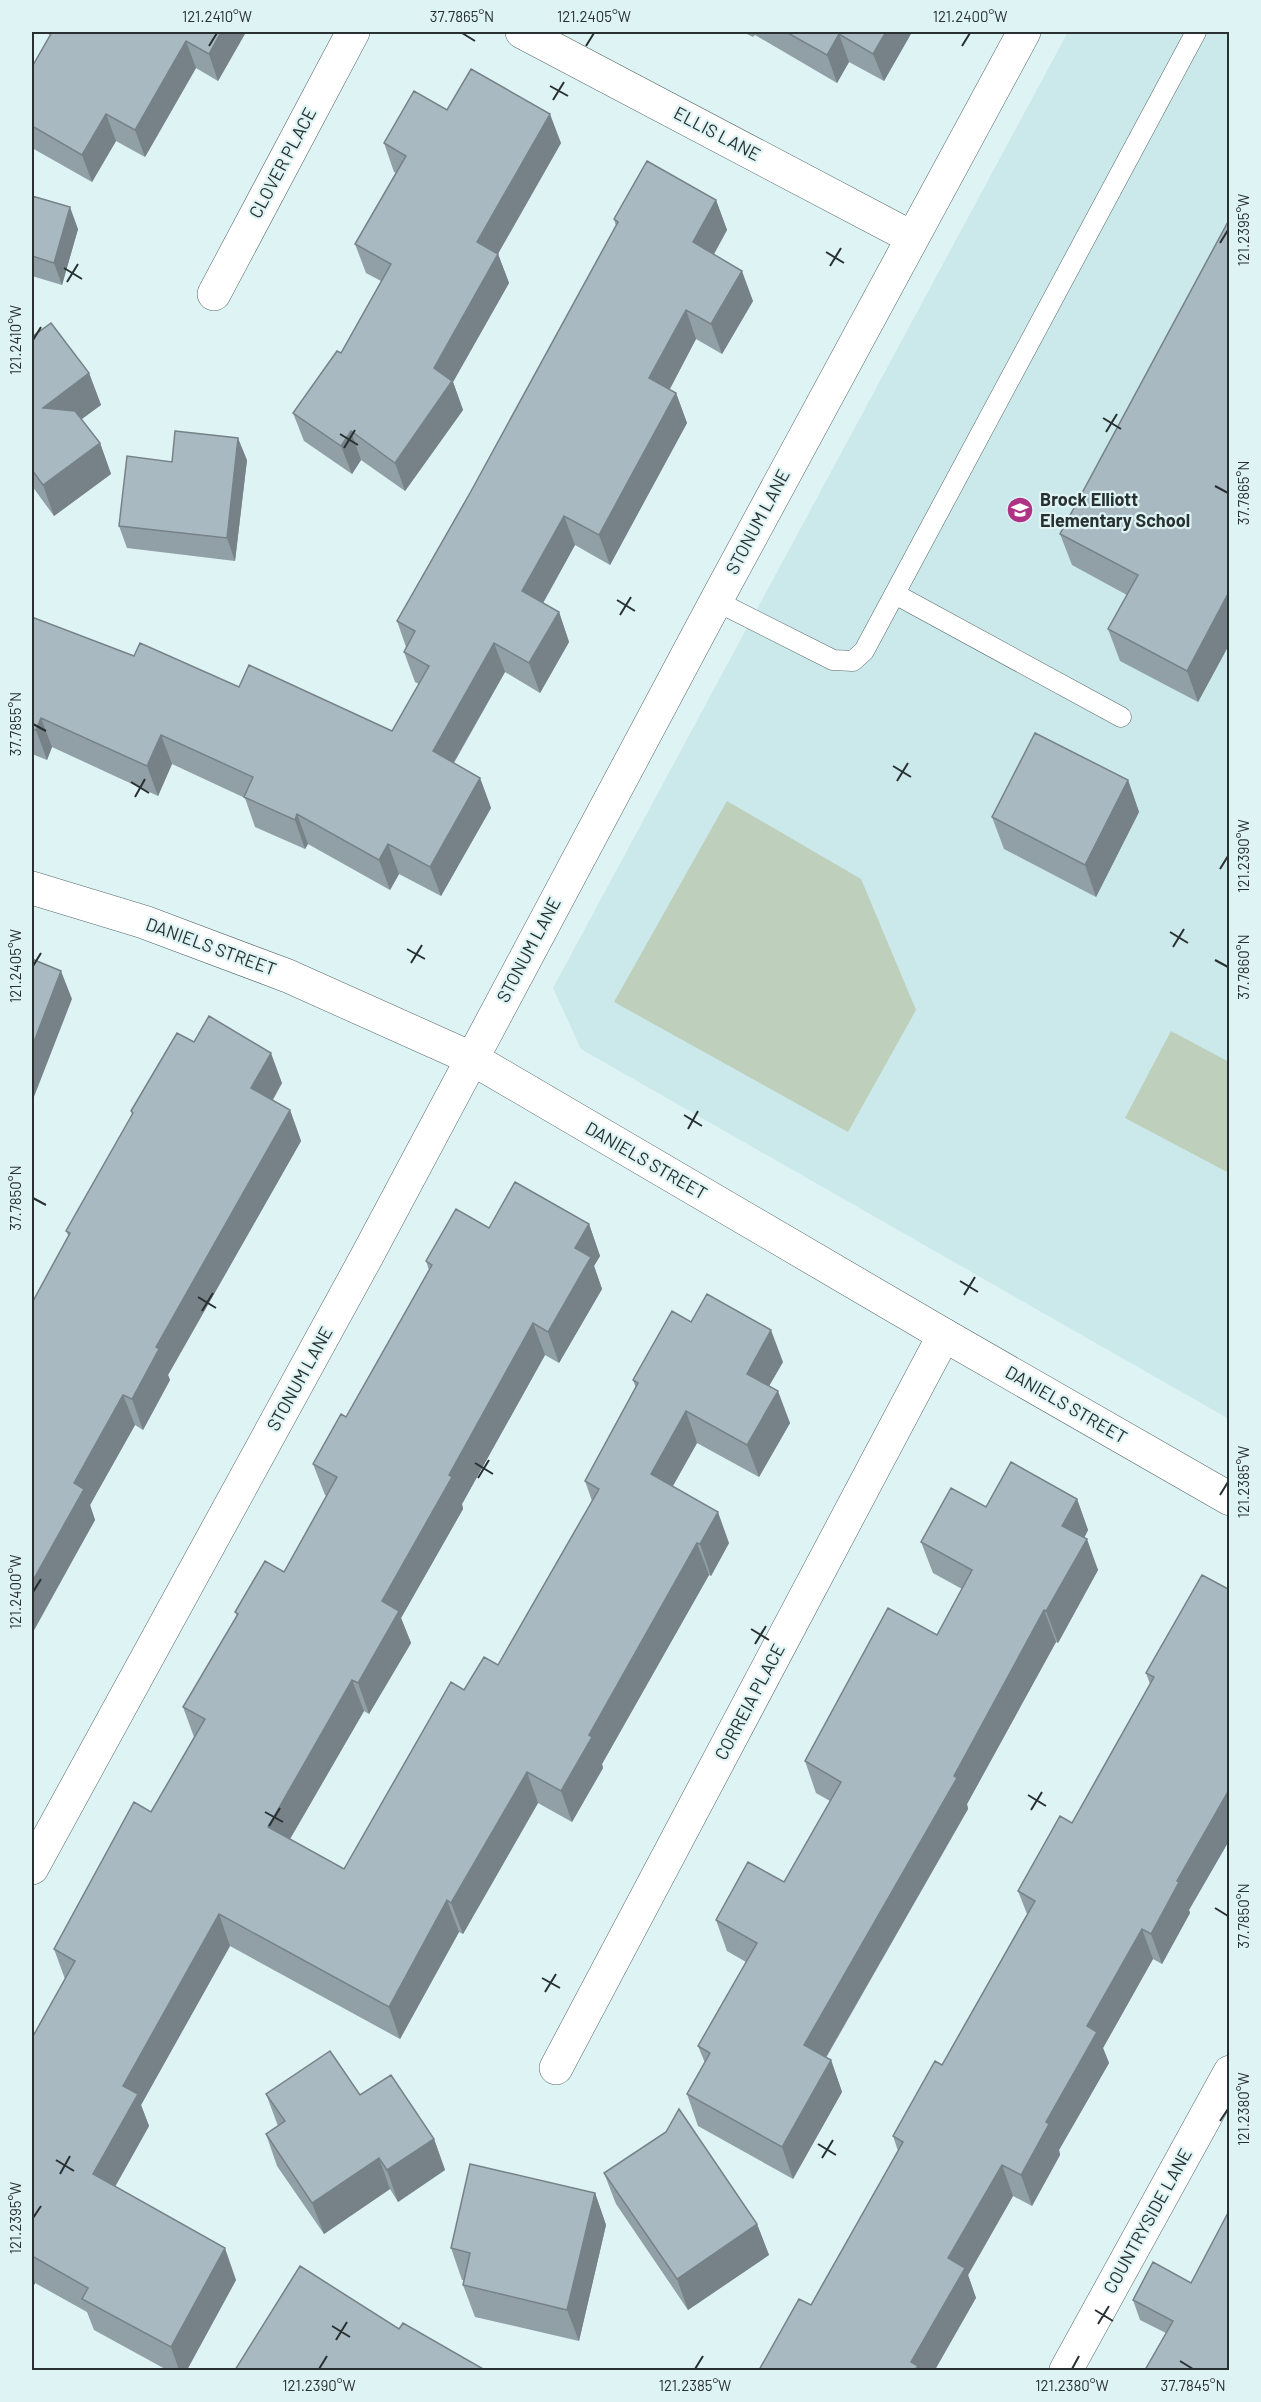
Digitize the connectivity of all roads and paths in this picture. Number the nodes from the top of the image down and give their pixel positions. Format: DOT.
graph roads {
  1 [pos="353,32"];
  2 [pos="522,32"];
  3 [pos="1024,32"];
  4 [pos="1196,32"];
  5 [pos="911,237"];
  6 [pos="214,294"];
  7 [pos="895,594"];
  8 [pos="716,601"];
  9 [pos="1121,717"];
  10 [pos="32,888"];
  11 [pos="471,1058"];
  12 [pos="944,1335"];
  13 [pos="1230,1499"];
  14 [pos="32,1868"];
  15 [pos="556,2068"];
  16 [pos="1230,2072"];
  17 [pos="1066,2370"];
  1 -- 6 [label="street, CLOVER PLACE"];
  2 -- 5 [label="street, ELLIS LANE"];
  3 -- 5 [label="street, STONUM LANE"];
  4 -- 7 [label="lane"];
  5 -- 8 [label="street, STONUM LANE"];
  7 -- 8 [label="lane"];
  7 -- 9 [label="lane"];
  8 -- 11 [label="street, STONUM LANE"];
  10 -- 11 [label="street, DANIELS STREET"];
  11 -- 12 [label="street, DANIELS STREET"];
  11 -- 14 [label="street, STONUM LANE"];
  12 -- 13 [label="street, DANIELS STREET"];
  12 -- 15 [label="street, CORREIA PLACE"];
  16 -- 17 [label="street, COUNTRYSIDE LANE"];
}
